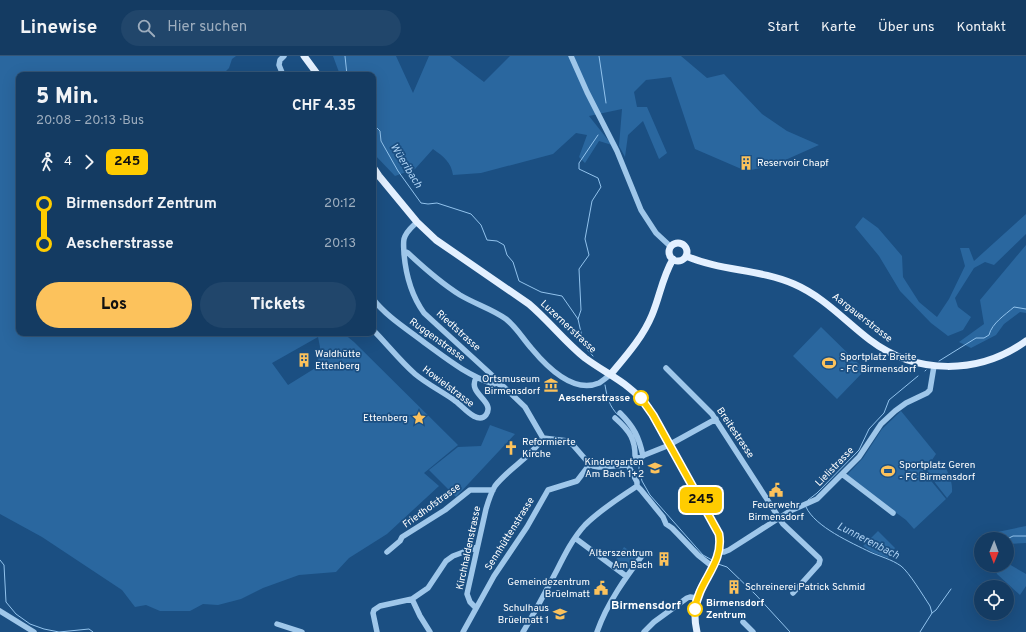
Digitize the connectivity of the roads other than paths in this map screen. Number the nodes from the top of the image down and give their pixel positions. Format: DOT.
graph roads {
  1 [pos="284,56"];
  2 [pos="304,56"];
  3 [pos="571,56"];
  4 [pos="282,72"];
  5 [pos="316,72"];
  6 [pos="376,172"];
  7 [pos="417,222"];
  8 [pos="670,246"];
  9 [pos="404,251"];
  10 [pos="686,256"];
  11 [pos="672,259"];
  12 [pos="376,302"];
  13 [pos="376,333"];
  14 [pos="1026,341"];
  15 [pos="934,366"];
  16 [pos="666,368"];
  17 [pos="611,374"];
  18 [pos="476,378"];
  19 [pos="497,383"];
  20 [pos="716,419"];
  21 [pos="543,438"];
  22 [pos="670,445"];
  23 [pos="639,458"];
  24 [pos="590,464"];
  25 [pos="628,465"];
  26 [pos="842,474"];
  27 [pos="637,486"];
  28 [pos="493,490"];
  29 [pos="893,513"];
  30 [pos="779,517"];
  31 [pos="575,538"];
  32 [pos="478,547"];
  33 [pos="387,552"];
  34 [pos="644,553"];
  35 [pos="716,560"];
  36 [pos="626,576"];
  37 [pos="793,593"];
  38 [pos="698,598"];
  39 [pos="412,599"];
  40 [pos="476,608"];
  41 [pos="0,611"];
  42 [pos="743,622"];
  43 [pos="277,624"];
  44 [pos="34,632"];
  45 [pos="302,632"];
  46 [pos="377,632"];
  47 [pos="430,632"];
  48 [pos="463,632"];
  49 [pos="523,632"];
  50 [pos="597,632"];
  51 [pos="644,632"];
  52 [pos="697,632"];
  53 [pos="753,632"];
  1 -- 4 [label="street"];
  2 -- 5 [label="main road"];
  3 -- 8 [label="street"];
  6 -- 7 [label="main road, Luzernerstrasse"];
  7 -- 9 [label="street, Riedtstrasse"];
  7 -- 17 [label="main road, Luzernerstrasse"];
  8 -- 10 [label="main road"];
  8 -- 11 [label="main road"];
  9 -- 17 [label="street"];
  9 -- 19 [label="street, Riedtstrasse"];
  10 -- 11 [label="main road"];
  10 -- 15 [label="main road, Aargauerstrasse"];
  11 -- 17 [label="main road"];
  12 -- 18 [label="street, Ruggenstrasse"];
  13 -- 18 [label="street, Howielstrasse"];
  14 -- 15 [label="main road, Aargauerstrasse"];
  15 -- 26 [label="street, Lielistrasse"];
  16 -- 20 [label="street, Breitestrasse"];
  17 -- 22 [label="main road, Luzernerstrasse"];
  18 -- 19 [label="street, Ruggenstrasse"];
  19 -- 21 [label="street, Riedtstrasse"];
  20 -- 22 [label="street"];
  20 -- 30 [label="street, Breitestrasse"];
  21 -- 24 [label="street"];
  21 -- 28 [label="street"];
  22 -- 23 [label="street"];
  22 -- 35 [label="main road, Luzernerstrasse"];
  23 -- 23 [label="street"];
  23 -- 25 [label="street"];
  24 -- 25 [label="street"];
  24 -- 40 [label="street, Sennhüttenstrasse"];
  25 -- 27 [label="street"];
  26 -- 29 [label="street"];
  26 -- 30 [label="street, Lielistrasse"];
  27 -- 31 [label="street"];
  27 -- 35 [label="street"];
  28 -- 32 [label="street, Kirchhaldenstrasse"];
  28 -- 33 [label="street, Friedhofstrasse"];
  30 -- 35 [label="street, Lielistrasse"];
  30 -- 37 [label="street, Breitestrasse"];
  31 -- 36 [label="street"];
  31 -- 49 [label="street"];
  32 -- 39 [label="street"];
  32 -- 40 [label="street, Kirchhaldenstrasse"];
  34 -- 36 [label="street"];
  35 -- 38 [label="main road"];
  36 -- 50 [label="street"];
  38 -- 51 [label="street"];
  38 -- 52 [label="main road"];
  39 -- 46 [label="street"];
  39 -- 47 [label="street"];
  40 -- 48 [label="street, Sennhüttenstrasse"];
  41 -- 44 [label="street"];
  42 -- 53 [label="street"];
  43 -- 45 [label="street"];
}
